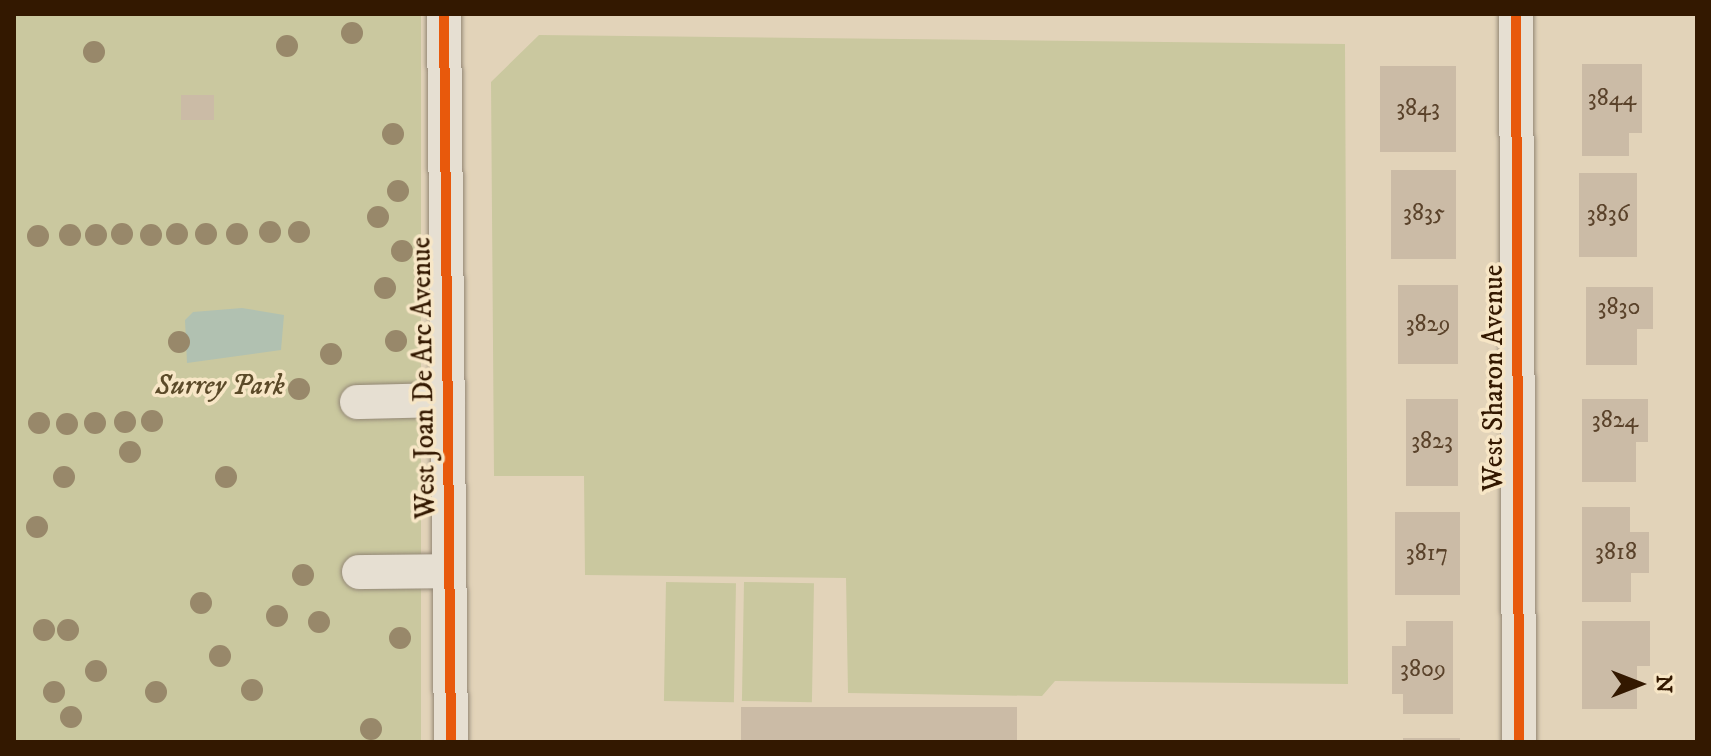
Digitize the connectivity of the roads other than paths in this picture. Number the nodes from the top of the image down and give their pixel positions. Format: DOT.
graph roads {
  1 [pos="444,14"];
  2 [pos="1516,14"];
  3 [pos="448,400"];
  4 [pos="357,402"];
  5 [pos="449,571"];
  6 [pos="359,572"];
  7 [pos="451,742"];
  8 [pos="1519,742"];
  1 -- 3 [label="street, West Joan De Arc Avenue"];
  2 -- 8 [label="street, West Sharon Avenue"];
  3 -- 4 [label="street"];
  3 -- 5 [label="street, West Joan De Arc Avenue"];
  5 -- 6 [label="street"];
  5 -- 7 [label="street, West Joan De Arc Avenue"];
}
